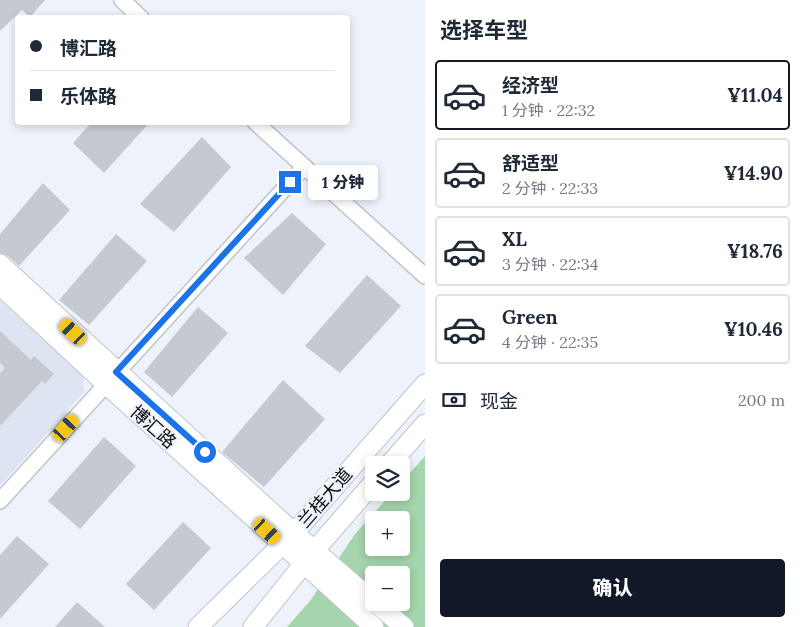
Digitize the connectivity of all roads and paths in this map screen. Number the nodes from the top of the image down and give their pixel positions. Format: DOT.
graph roads {
  1 [pos="122,0"];
  2 [pos="138,15"];
  3 [pos="258,125"];
  4 [pos="304,167"];
  5 [pos="0,264"];
  6 [pos="425,276"];
  7 [pos="0,285"];
  8 [pos="111,378"];
  9 [pos="425,384"];
  10 [pos="425,424"];
  11 [pos="397,456"];
  12 [pos="365,492"];
  13 [pos="0,500"];
  14 [pos="288,539"];
  15 [pos="308,557"];
  16 [pos="365,596"];
  17 [pos="385,611"];
  18 [pos="198,627"];
  19 [pos="253,627"];
  20 [pos="374,627"];
  21 [pos="404,627"];
  1 -- 2 [label="street"];
  3 -- 4 [label="street"];
  4 -- 6 [label="street"];
  4 -- 8 [label="street"];
  5 -- 8 [label="main road, 博汇路"];
  7 -- 8 [label="main road, 博汇路"];
  8 -- 13 [label="street"];
  8 -- 14 [label="main road, 博汇路"];
  9 -- 14 [label="main road, 兰桂大道"];
  10 -- 11 [label="main road"];
  12 -- 15 [label="main road, 兰桂大道"];
  14 -- 15 [label="main road, 博汇路"];
  14 -- 18 [label="main road, 兰桂大道"];
  15 -- 16 [label="main road, 博汇路"];
  15 -- 19 [label="main road, 兰桂大道"];
  15 -- 20 [label="main road, 博汇路"];
  17 -- 21 [label="main road, 博汇路"];
}
